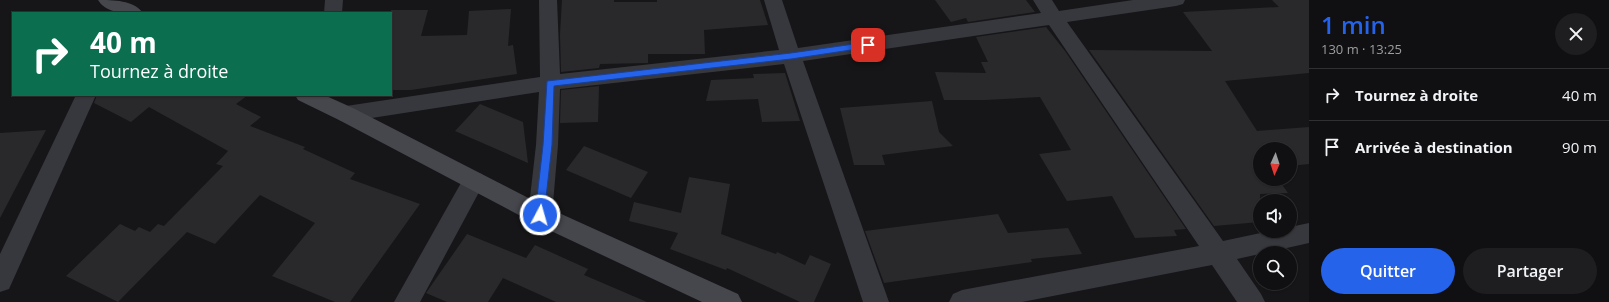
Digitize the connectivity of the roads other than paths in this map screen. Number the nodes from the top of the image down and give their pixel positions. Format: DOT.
graph roads {
  1 [pos="107,0"];
  2 [pos="334,0"];
  3 [pos="548,0"];
  4 [pos="773,0"];
  5 [pos="1042,0"];
  6 [pos="1176,0"];
  7 [pos="132,12"];
  8 [pos="333,12"];
  9 [pos="1055,17"];
  10 [pos="791,56"];
  11 [pos="550,83"];
  12 [pos="86,96"];
  13 [pos="317,98"];
  14 [pos="346,114"];
  15 [pos="474,180"];
  16 [pos="540,215"];
  17 [pos="1309,233"];
  18 [pos="1217,253"];
  19 [pos="0,281"];
  20 [pos="407,302"];
  21 [pos="729,302"];
  22 [pos="876,302"];
  23 [pos="962,302"];
  24 [pos="1252,302"];
  1 -- 7 [label="street"];
  2 -- 8 [label="street"];
  3 -- 11 [label="street"];
  4 -- 10 [label="street"];
  5 -- 9 [label="street"];
  6 -- 9 [label="street"];
  9 -- 10 [label="street"];
  9 -- 18 [label="street"];
  10 -- 11 [label="street"];
  10 -- 22 [label="street"];
  11 -- 14 [label="street"];
  11 -- 16 [label="street"];
  12 -- 19 [label="street"];
  13 -- 14 [label="street"];
  14 -- 15 [label="street"];
  15 -- 16 [label="street"];
  15 -- 20 [label="street"];
  16 -- 21 [label="street"];
  17 -- 18 [label="street"];
  18 -- 23 [label="street"];
  18 -- 24 [label="street"];
}
